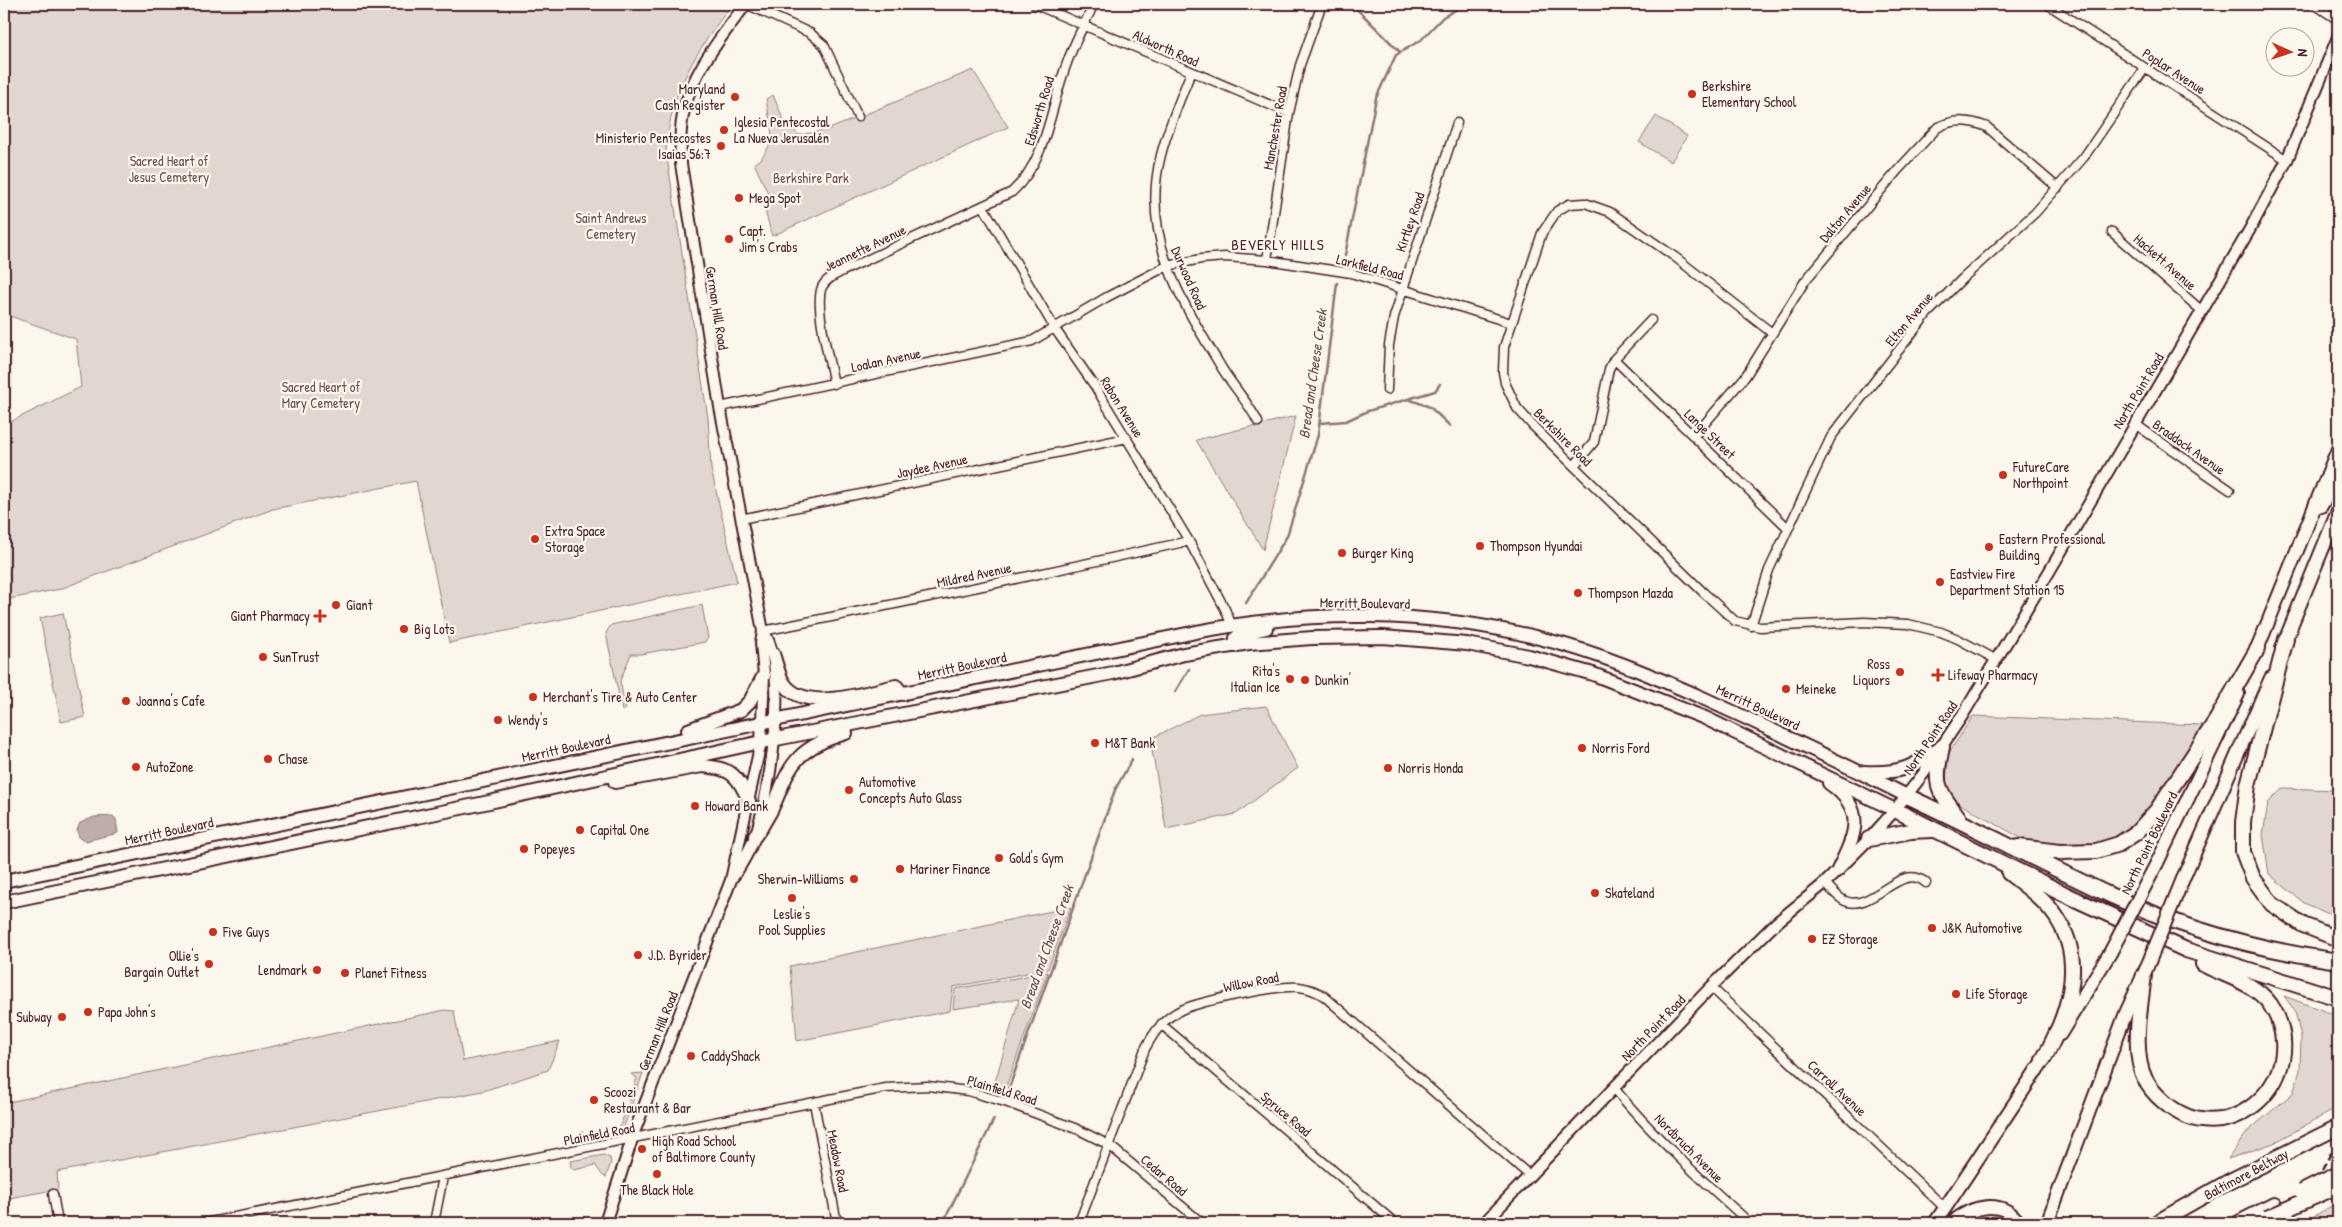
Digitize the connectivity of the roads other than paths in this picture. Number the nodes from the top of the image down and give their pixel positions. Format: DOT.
graph roads {
  1 [pos="746,4"];
  2 [pos="1034,4"];
  3 [pos="1094,4"];
  4 [pos="1322,4"];
  5 [pos="2048,4"];
  6 [pos="2314,4"];
  7 [pos="2338,20"];
  8 [pos="1084,25"];
  9 [pos="2338,37"];
  10 [pos="2145,68"];
  11 [pos="1191,72"];
  12 [pos="1289,113"];
  13 [pos="858,117"];
  14 [pos="1457,123"];
  15 [pos="2287,160"];
  16 [pos="2058,188"];
  17 [pos="983,206"];
  18 [pos="2112,232"];
  19 [pos="1267,260"];
  20 [pos="1167,266"];
  21 [pos="1402,287"];
  22 [pos="2202,311"];
  23 [pos="1651,320"];
  24 [pos="1511,323"];
  25 [pos="1055,329"];
  26 [pos="1772,332"];
  27 [pos="1614,359"];
  28 [pos="834,384"];
  29 [pos="1387,390"];
  30 [pos="720,408"];
  31 [pos="1258,422"];
  32 [pos="2135,424"];
  33 [pos="1694,436"];
  34 [pos="1127,438"];
  35 [pos="2338,449"];
  36 [pos="1574,466"];
  37 [pos="2338,478"];
  38 [pos="2230,490"];
  39 [pos="2338,511"];
  40 [pos="741,519"];
  41 [pos="1788,528"];
  42 [pos="1189,541"];
  43 [pos="2300,543"];
  44 [pos="1300,618"];
  45 [pos="1232,626"];
  46 [pos="1751,626"];
  47 [pos="763,631"];
  48 [pos="2286,639"];
  49 [pos="1235,646"];
  50 [pos="2258,648"];
  51 [pos="773,654"];
  52 [pos="1184,654"];
  53 [pos="1997,660"];
  54 [pos="764,675"];
  55 [pos="903,694"];
  56 [pos="776,719"];
  57 [pos="763,722"];
  58 [pos="855,724"];
  59 [pos="775,739"];
  60 [pos="761,742"];
  61 [pos="647,746"];
  62 [pos="1942,747"];
  63 [pos="1810,771"];
  64 [pos="1858,771"];
  65 [pos="602,777"];
  66 [pos="1907,796"];
  67 [pos="749,801"];
  68 [pos="1895,810"];
  69 [pos="1960,821"];
  70 [pos="1935,830"];
  71 [pos="755,836"];
  72 [pos="1869,839"];
  73 [pos="2009,846"];
  74 [pos="1987,856"];
  75 [pos="1838,870"];
  76 [pos="731,880"];
  77 [pos="4,881"];
  78 [pos="1825,883"];
  79 [pos="1926,883"];
  80 [pos="4,902"];
  81 [pos="2159,938"];
  82 [pos="2338,939"];
  83 [pos="2338,961"];
  84 [pos="2144,974"];
  85 [pos="1711,987"];
  86 [pos="2338,998"];
  87 [pos="1161,1024"];
  88 [pos="2043,1060"];
  89 [pos="1614,1088"];
  90 [pos="814,1103"];
  91 [pos="2338,1127"];
  92 [pos="631,1140"];
  93 [pos="1109,1145"];
  94 [pos="2338,1174"];
  95 [pos="1529,1175"];
  96 [pos="443,1177"];
  97 [pos="2338,1186"];
  98 [pos="53,1194"];
  99 [pos="1946,1208"];
  100 [pos="2262,1221"];
  101 [pos="58,1223"];
  102 [pos="204,1223"];
  103 [pos="434,1223"];
  104 [pos="606,1223"];
  105 [pos="837,1223"];
  106 [pos="1079,1223"];
  107 [pos="1202,1223"];
  108 [pos="1395,1223"];
  109 [pos="1484,1223"];
  110 [pos="1750,1223"];
  111 [pos="1935,1223"];
  112 [pos="1952,1223"];
  113 [pos="2019,1223"];
  114 [pos="2047,1223"];
  115 [pos="2156,1223"];
  116 [pos="2239,1223"];
  1 -- 13 [label="street"];
  1 -- 30 [label="street, German Hill Road"];
  2 -- 8 [label="street, Aldworth Road"];
  3 -- 8 [label="street, Edsworth Road"];
  4 -- 12 [label="street, Manchester Road"];
  5 -- 10 [label="street, Poplar Avenue"];
  6 -- 7 [label="street"];
  8 -- 11 [label="street, Aldworth Road"];
  8 -- 17 [label="street, Edsworth Road"];
  9 -- 15 [label="street, North Point Road"];
  10 -- 15 [label="street, Poplar Avenue"];
  10 -- 16 [label="street, Elton Avenue"];
  11 -- 12 [label="street, Aldworth Road"];
  11 -- 20 [label="street, Durwood Road"];
  12 -- 19 [label="street, Manchester Road"];
  14 -- 21 [label="street, Kirtley Road"];
  15 -- 22 [label="street, North Point Road"];
  16 -- 26 [label="street, Dalton Avenue"];
  16 -- 41 [label="street, Elton Avenue"];
  17 -- 25 [label="street, Rabon Avenue"];
  17 -- 28 [label="street, Jeannette Avenue"];
  18 -- 22 [label="street, Hackett Avenue"];
  19 -- 20 [label="street, Larkfield Road"];
  19 -- 21 [label="street, Larkfield Road"];
  20 -- 25 [label="street, Larkfield Road"];
  20 -- 31 [label="street, Durwood Road"];
  21 -- 24 [label="street, Larkfield Road"];
  21 -- 29 [label="street, Kirtley Road"];
  22 -- 32 [label="street, North Point Road"];
  23 -- 27 [label="street"];
  24 -- 26 [label="street, Berkshire Road"];
  24 -- 36 [label="street, Berkshire Road"];
  25 -- 28 [label="street, Loalan Avenue"];
  25 -- 34 [label="street, Rabon Avenue"];
  26 -- 33 [label="street, Dalton Avenue"];
  27 -- 33 [label="street, Lange Street"];
  27 -- 36 [label="street"];
  28 -- 30 [label="street, Loalan Avenue"];
  30 -- 40 [label="street, German Hill Road"];
  32 -- 38 [label="street, Braddock Avenue"];
  32 -- 53 [label="street, North Point Road"];
  33 -- 41 [label="street, Lange Street"];
  34 -- 40 [label="street, Jaydee Avenue"];
  34 -- 42 [label="street, Rabon Avenue"];
  35 -- 43 [label="main road, North Point Boulevard"];
  36 -- 46 [label="street, Berkshire Road"];
  37 -- 43 [label="main road"];
  39 -- 48 [label="main road"];
  40 -- 47 [label="street, German Hill Road"];
  41 -- 46 [label="street, Elton Avenue"];
  42 -- 45 [label="street, Rabon Avenue"];
  42 -- 47 [label="street, Mildred Avenue"];
  43 -- 50 [label="main road, North Point Boulevard"];
  44 -- 45 [label="main road, Merritt Boulevard"];
  44 -- 49 [label="main road"];
  44 -- 64 [label="main road, Merritt Boulevard"];
  45 -- 52 [label="main road"];
  45 -- 55 [label="main road, Merritt Boulevard"];
  46 -- 53 [label="street, Berkshire Road"];
  47 -- 51 [label="street, German Hill Road"];
  47 -- 54 [label="street, German Hill Road"];
  48 -- 82 [label="highway"];
  48 -- 84 [label="main road, bridge"];
  49 -- 52 [label="main road"];
  49 -- 63 [label="main road"];
  50 -- 73 [label="highway"];
  50 -- 88 [label="main road, North Point Boulevard, bridge"];
  51 -- 55 [label="main road"];
  51 -- 56 [label="street, German Hill Road"];
  52 -- 58 [label="main road"];
  53 -- 62 [label="street, North Point Road"];
  54 -- 57 [label="street, German Hill Road"];
  54 -- 61 [label="main road"];
  55 -- 56 [label="main road, Merritt Boulevard"];
  56 -- 57 [label="main road, Merritt Boulevard"];
  56 -- 59 [label="street, German Hill Road"];
  57 -- 60 [label="street, German Hill Road"];
  57 -- 61 [label="main road, Merritt Boulevard"];
  58 -- 59 [label="main road"];
  58 -- 71 [label="main road"];
  59 -- 60 [label="main road"];
  59 -- 71 [label="street, German Hill Road"];
  60 -- 65 [label="main road"];
  60 -- 67 [label="street, German Hill Road"];
  61 -- 77 [label="main road, Merritt Boulevard"];
  62 -- 64 [label="main road"];
  62 -- 66 [label="street, North Point Road"];
  62 -- 69 [label="highway"];
  63 -- 68 [label="main road"];
  63 -- 75 [label="main road"];
  64 -- 66 [label="main road, Merritt Boulevard"];
  65 -- 67 [label="main road"];
  65 -- 80 [label="main road"];
  66 -- 68 [label="street, North Point Road"];
  66 -- 69 [label="highway"];
  67 -- 76 [label="street, German Hill Road"];
  68 -- 70 [label="highway"];
  68 -- 72 [label="street, North Point Road"];
  69 -- 73 [label="highway"];
  70 -- 72 [label="highway"];
  70 -- 74 [label="highway"];
  71 -- 76 [label="street, German Hill Road"];
  72 -- 75 [label="street, North Point Road"];
  73 -- 83 [label="highway"];
  74 -- 81 [label="highway"];
  74 -- 88 [label="highway"];
  75 -- 78 [label="street, North Point Road"];
  76 -- 92 [label="street, German Hill Road"];
  78 -- 79 [label="street"];
  78 -- 85 [label="street, North Point Road"];
  81 -- 84 [label="highway"];
  81 -- 86 [label="highway"];
  84 -- 114 [label="main road"];
  85 -- 89 [label="street, North Point Road"];
  85 -- 99 [label="street, Carroll Avenue"];
  87 -- 93 [label="street, Willow Road"];
  87 -- 95 [label="street, Willow Road"];
  87 -- 108 [label="street, Spruce Road"];
  88 -- 99 [label="main road, North Point Boulevard"];
  89 -- 95 [label="street, North Point Road"];
  89 -- 110 [label="street, Nordbruch Avenue"];
  90 -- 92 [label="street, Plainfield Road"];
  90 -- 93 [label="street, Plainfield Road"];
  90 -- 105 [label="street, Meadow Road"];
  91 -- 115 [label="highway, Baltimore Beltway"];
  92 -- 96 [label="street, Plainfield Road"];
  92 -- 104 [label="street, German Hill Road"];
  93 -- 106 [label="street, Willow Road"];
  93 -- 107 [label="street, Cedar Road"];
  94 -- 116 [label="highway, bridge"];
  95 -- 109 [label="street, North Point Road"];
  96 -- 102 [label="street, Plainfield Road"];
  96 -- 103 [label="street"];
  97 -- 100 [label="highway, bridge"];
  98 -- 101 [label="street"];
  99 -- 111 [label="main road, North Point Boulevard"];
  112 -- 113 [label="main road"];
}
